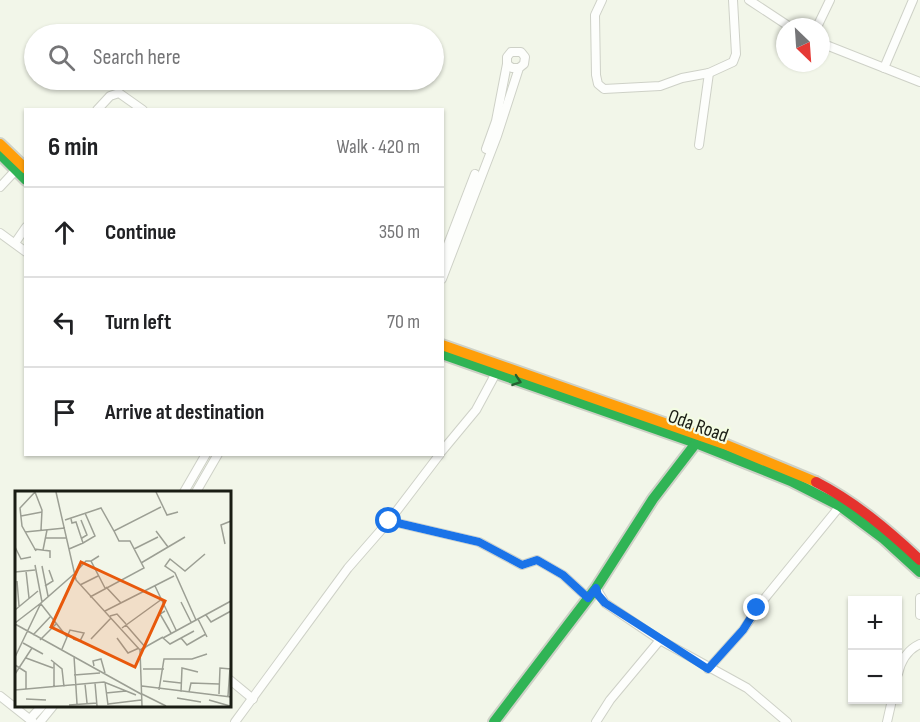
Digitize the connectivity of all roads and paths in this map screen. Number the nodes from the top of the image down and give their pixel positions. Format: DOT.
graph roads {
  1 [pos="602,0"];
  2 [pos="733,0"];
  3 [pos="749,0"];
  4 [pos="830,0"];
  5 [pos="913,0"];
  6 [pos="776,18"];
  7 [pos="821,18"];
  8 [pos="830,47"];
  9 [pos="507,64"];
  10 [pos="519,68"];
  11 [pos="884,69"];
  12 [pos="709,73"];
  13 [pos="920,82"];
  14 [pos="99,108"];
  15 [pos="140,108"];
  16 [pos="0,144"];
  17 [pos="699,145"];
  18 [pos="0,154"];
  19 [pos="486,155"];
  20 [pos="20,170"];
  21 [pos="0,187"];
  22 [pos="457,229"];
  23 [pos="24,230"];
  24 [pos="0,233"];
  25 [pos="15,243"];
  26 [pos="24,250"];
  27 [pos="444,256"];
  28 [pos="444,272"];
  29 [pos="444,346"];
  30 [pos="444,355"];
  31 [pos="496,373"];
  32 [pos="696,443"];
  33 [pos="444,449"];
  34 [pos="205,456"];
  35 [pos="217,456"];
  36 [pos="439,456"];
  37 [pos="198,470"];
  38 [pos="206,477"];
  39 [pos="185,491"];
  40 [pos="197,491"];
  41 [pos="840,506"];
  42 [pos="389,521"];
  43 [pos="920,560"];
  44 [pos="920,572"];
  45 [pos="596,588"];
  46 [pos="588,598"];
  47 [pos="920,598"];
  48 [pos="920,615"];
  49 [pos="660,640"];
  50 [pos="920,644"];
  51 [pos="902,661"];
  52 [pos="708,669"];
  53 [pos="231,681"];
  54 [pos="0,696"];
  55 [pos="253,699"];
  56 [pos="891,704"];
  57 [pos="41,707"];
  58 [pos="51,707"];
  59 [pos="32,720"];
  60 [pos="40,722"];
  61 [pos="235,722"];
  62 [pos="494,722"];
  63 [pos="596,722"];
  64 [pos="787,722"];
  65 [pos="887,722"];
  1 -- 12 [label="street"];
  2 -- 12 [label="street"];
  3 -- 6 [label="street"];
  4 -- 7 [label="street"];
  5 -- 11 [label="street"];
  8 -- 11 [label="street"];
  9 -- 10 [label="street"];
  9 -- 10 [label="street"];
  9 -- 19 [label="street"];
  10 -- 19 [label="street"];
  11 -- 13 [label="street"];
  12 -- 17 [label="street"];
  14 -- 15 [label="street"];
  16 -- 20 [label="street"];
  18 -- 20 [label="street"];
  19 -- 22 [label="street"];
  20 -- 21 [label="street"];
  22 -- 27 [label="street"];
  22 -- 28 [label="street"];
  23 -- 25 [label="street"];
  24 -- 25 [label="street"];
  25 -- 26 [label="street"];
  29 -- 43 [label="street, Oda Road"];
  30 -- 31 [label="street, Oda Road"];
  31 -- 32 [label="street, Oda Road, one-way"];
  31 -- 33 [label="street"];
  32 -- 41 [label="street, Oda Road"];
  32 -- 45 [label="street"];
  34 -- 37 [label="street"];
  35 -- 38 [label="street"];
  36 -- 42 [label="street"];
  37 -- 38 [label="street"];
  37 -- 39 [label="street"];
  38 -- 40 [label="street"];
  41 -- 44 [label="street, Oda Road"];
  41 -- 52 [label="street"];
  42 -- 46 [label="street"];
  42 -- 55 [label="street"];
  45 -- 46 [label="street"];
  45 -- 49 [label="street"];
  46 -- 62 [label="street"];
  47 -- 48 [label="street"];
  49 -- 52 [label="street"];
  49 -- 63 [label="street"];
  50 -- 51 [label="street"];
  52 -- 64 [label="street"];
  53 -- 55 [label="street"];
  54 -- 59 [label="street"];
  55 -- 61 [label="street"];
  56 -- 65 [label="street"];
  57 -- 59 [label="street"];
  58 -- 60 [label="street"];
}
